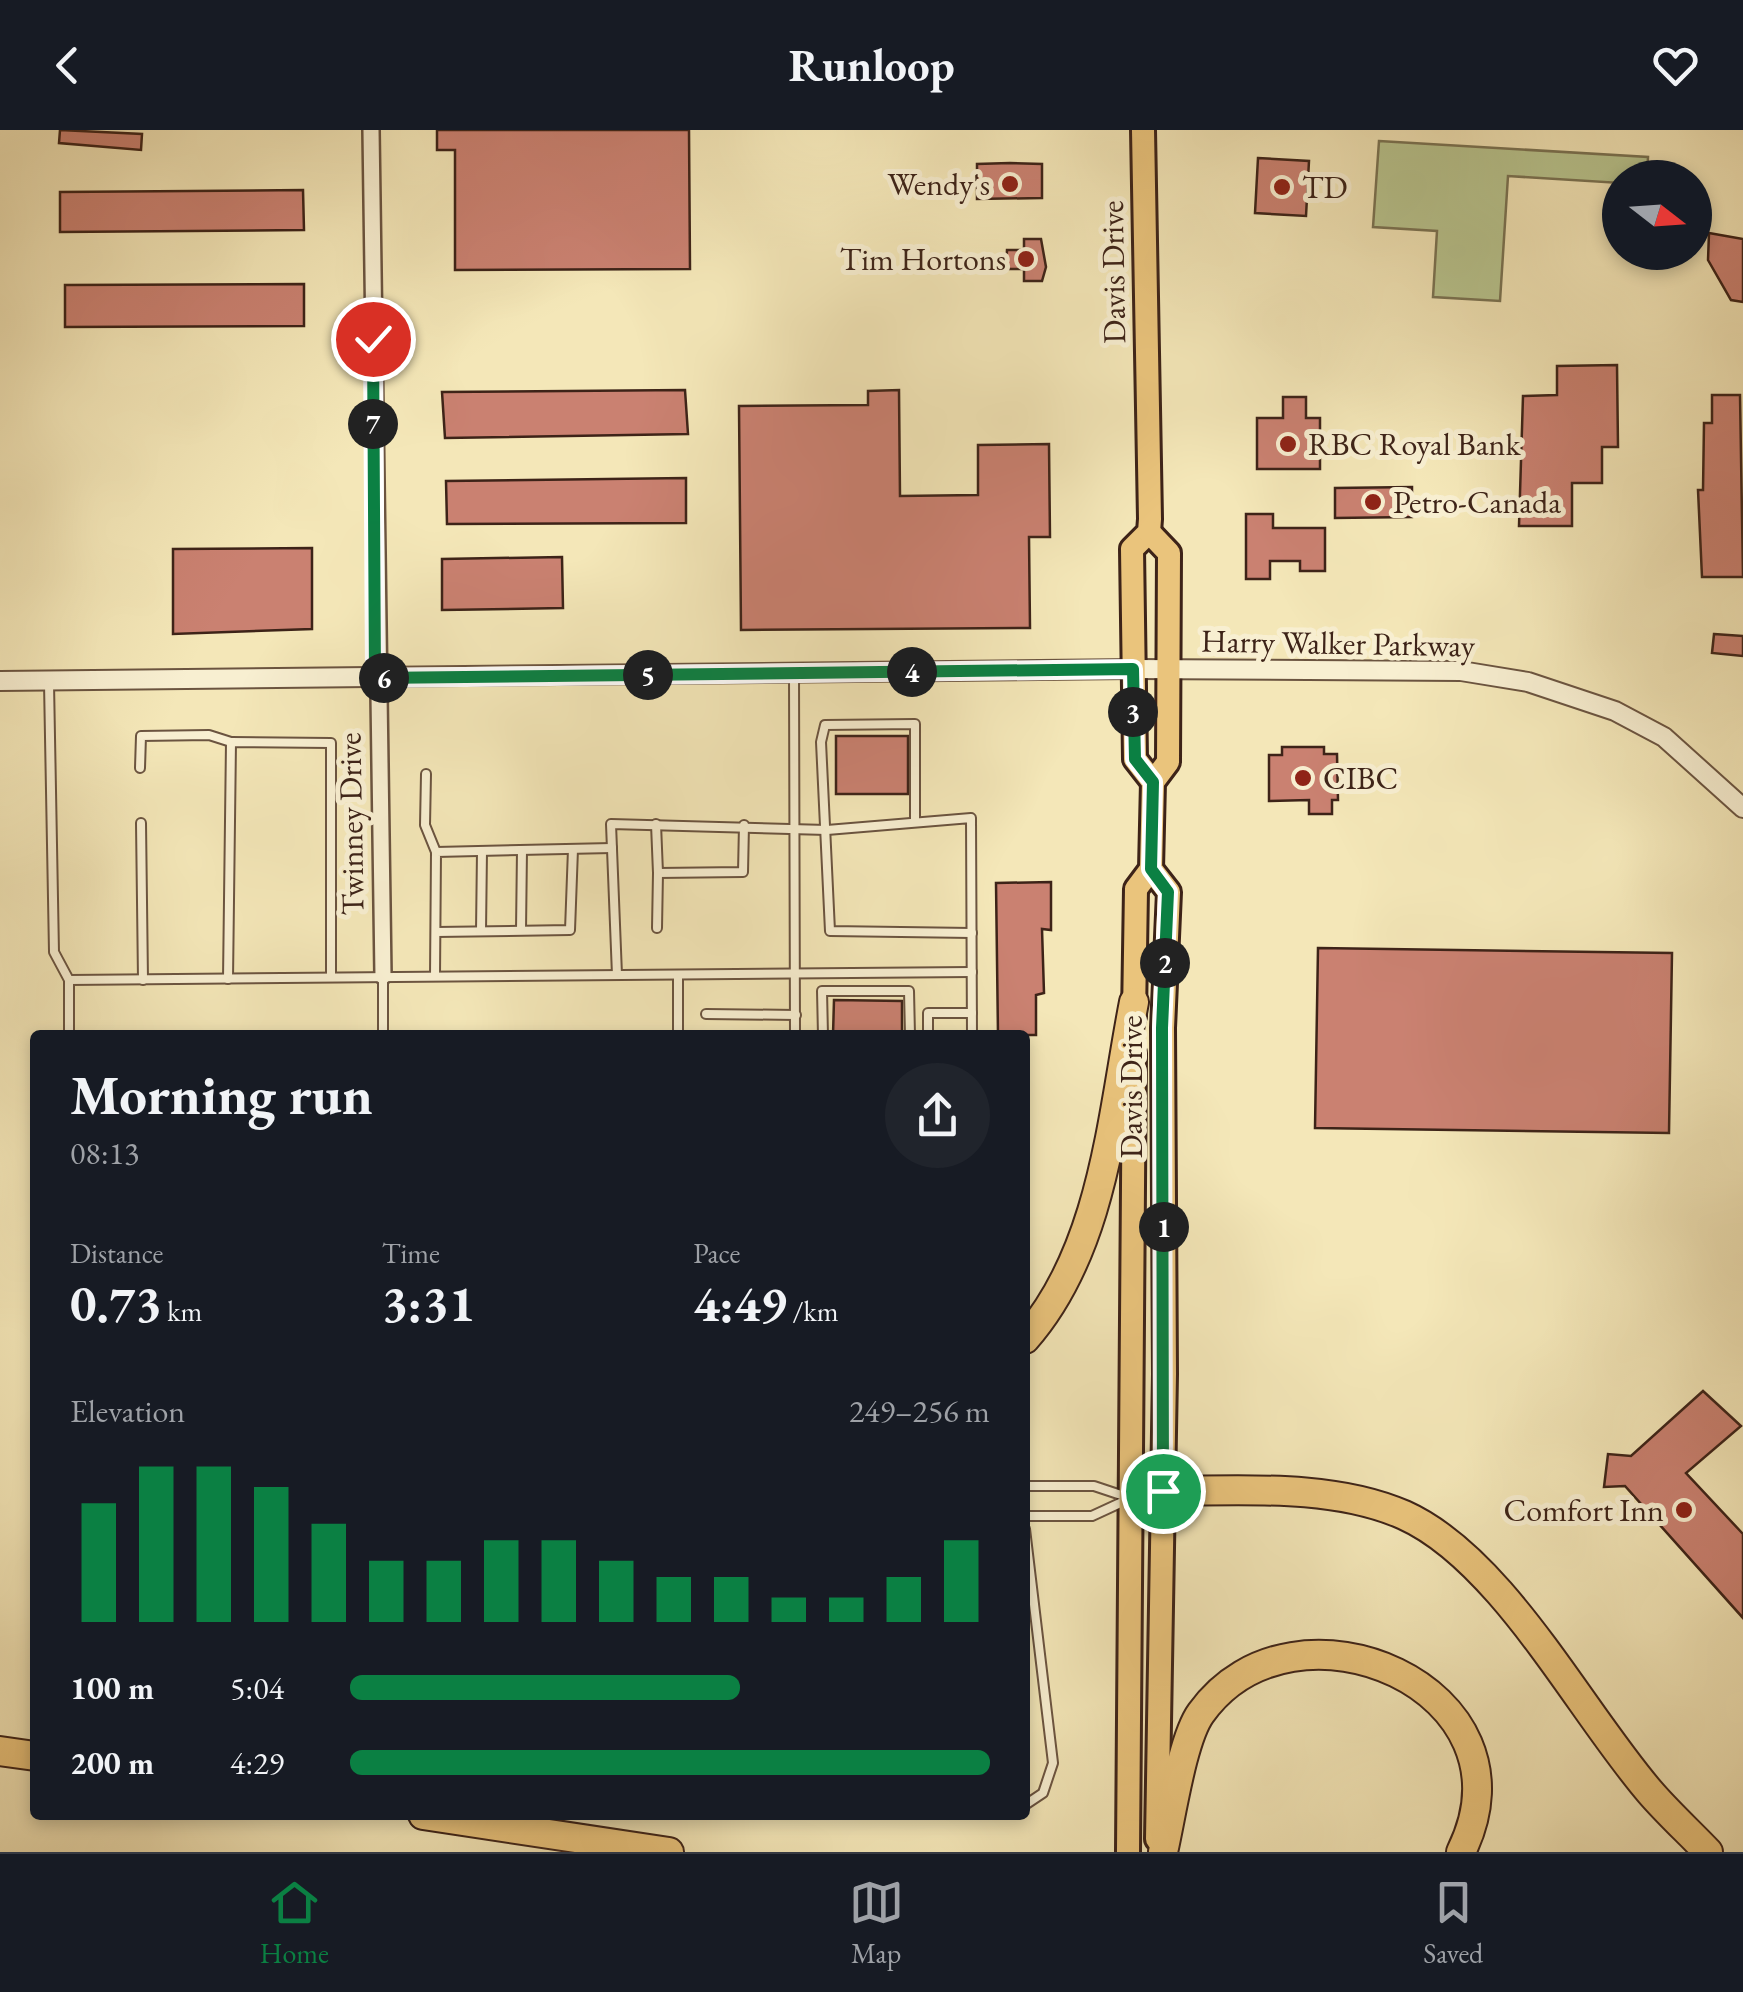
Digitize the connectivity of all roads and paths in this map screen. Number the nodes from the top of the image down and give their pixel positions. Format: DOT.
graph roads {
  1 [pos="371,130"];
  2 [pos="1143,130"];
  3 [pos="1149,532"];
  4 [pos="1133,669"];
  5 [pos="1169,670"];
  6 [pos="794,673"];
  7 [pos="375,678"];
  8 [pos="49,680"];
  9 [pos="0,681"];
  10 [pos="232,742"];
  11 [pos="140,768"];
  12 [pos="426,774"];
  13 [pos="1153,782"];
  14 [pos="1743,808"];
  15 [pos="915,820"];
  16 [pos="141,823"];
  17 [pos="656,824"];
  18 [pos="744,824"];
  19 [pos="795,830"];
  20 [pos="827,830"];
  21 [pos="573,848"];
  22 [pos="612,848"];
  23 [pos="522,850"];
  24 [pos="482,851"];
  25 [pos="436,852"];
  26 [pos="1151,869"];
  27 [pos="658,873"];
  28 [pos="657,928"];
  29 [pos="521,930"];
  30 [pos="481,931"];
  31 [pos="436,932"];
  32 [pos="972,933"];
  33 [pos="972,972"];
  34 [pos="617,975"];
  35 [pos="678,975"];
  36 [pos="795,975"];
  37 [pos="332,976"];
  38 [pos="382,976"];
  39 [pos="435,976"];
  40 [pos="228,979"];
  41 [pos="68,980"];
  42 [pos="143,980"];
  43 [pos="1134,1002"];
  44 [pos="972,1012"];
  45 [pos="706,1014"];
  46 [pos="796,1015"];
  47 [pos="69,1030"];
  48 [pos="383,1030"];
  49 [pos="678,1030"];
  50 [pos="796,1030"];
  51 [pos="823,1030"];
  52 [pos="910,1030"];
  53 [pos="928,1030"];
  54 [pos="972,1030"];
  55 [pos="1030,1332"];
  56 [pos="1030,1486"];
  57 [pos="1163,1491"];
  58 [pos="1131,1498"];
  59 [pos="1030,1516"];
  60 [pos="1030,1569"];
  61 [pos="0,1735"];
  62 [pos="30,1738"];
  63 [pos="0,1751"];
  64 [pos="30,1755"];
  65 [pos="1030,1802"];
  66 [pos="457,1820"];
  67 [pos="668,1852"];
  68 [pos="1128,1852"];
  69 [pos="1160,1852"];
  70 [pos="1461,1852"];
  71 [pos="1708,1852"];
  1 -- 7 [label="street, Twinney Drive"];
  2 -- 3 [label="main road, Davis Drive"];
  3 -- 4 [label="main road, Davis Drive"];
  3 -- 5 [label="main road, Davis Drive"];
  4 -- 5 [label="street, Harry Walker Parkway"];
  4 -- 6 [label="street, Harry Walker Parkway"];
  4 -- 13 [label="main road, Davis Drive"];
  5 -- 13 [label="main road, Davis Drive"];
  5 -- 14 [label="street, Harry Walker Parkway"];
  6 -- 7 [label="street, Harry Walker Parkway"];
  6 -- 19 [label="lane"];
  7 -- 8 [label="street, Harry Walker Parkway"];
  7 -- 38 [label="street, Twinney Drive"];
  8 -- 9 [label="street, Harry Walker Parkway"];
  8 -- 41 [label="lane"];
  10 -- 11 [label="lane"];
  10 -- 37 [label="lane"];
  10 -- 40 [label="lane"];
  12 -- 25 [label="lane"];
  13 -- 26 [label="main road, Davis Drive"];
  15 -- 20 [label="lane"];
  15 -- 20 [label="lane"];
  15 -- 32 [label="lane"];
  16 -- 42 [label="lane"];
  17 -- 18 [label="lane"];
  17 -- 22 [label="lane"];
  17 -- 27 [label="lane"];
  18 -- 19 [label="lane"];
  18 -- 27 [label="lane"];
  19 -- 20 [label="lane"];
  19 -- 36 [label="lane"];
  20 -- 32 [label="lane"];
  21 -- 22 [label="lane"];
  21 -- 23 [label="lane"];
  21 -- 29 [label="lane"];
  22 -- 34 [label="lane"];
  23 -- 24 [label="lane"];
  23 -- 29 [label="lane"];
  24 -- 25 [label="lane"];
  24 -- 30 [label="lane"];
  25 -- 31 [label="lane"];
  26 -- 43 [label="main road, Davis Drive"];
  26 -- 57 [label="main road, Davis Drive"];
  27 -- 28 [label="lane"];
  29 -- 30 [label="lane"];
  30 -- 31 [label="lane"];
  31 -- 39 [label="lane"];
  32 -- 33 [label="lane"];
  33 -- 36 [label="lane"];
  33 -- 44 [label="lane"];
  34 -- 35 [label="lane"];
  34 -- 39 [label="lane"];
  35 -- 36 [label="lane"];
  35 -- 49 [label="lane"];
  36 -- 46 [label="lane"];
  37 -- 38 [label="lane"];
  37 -- 40 [label="lane"];
  38 -- 39 [label="lane"];
  38 -- 48 [label="lane"];
  40 -- 42 [label="lane"];
  41 -- 42 [label="lane"];
  41 -- 47 [label="lane"];
  43 -- 55 [label="highway"];
  43 -- 58 [label="main road, Davis Drive"];
  44 -- 53 [label="lane"];
  44 -- 54 [label="lane"];
  45 -- 46 [label="lane"];
  46 -- 50 [label="lane"];
  51 -- 52 [label="lane"];
  56 -- 58 [label="lane"];
  57 -- 58 [label="lane"];
  57 -- 69 [label="main road, Davis Drive"];
  57 -- 71 [label="highway"];
  58 -- 59 [label="lane"];
  58 -- 68 [label="main road, Davis Drive"];
  60 -- 65 [label="lane"];
  61 -- 62 [label="highway"];
  63 -- 64 [label="highway"];
  66 -- 67 [label="highway"];
  69 -- 70 [label="highway"];
}
